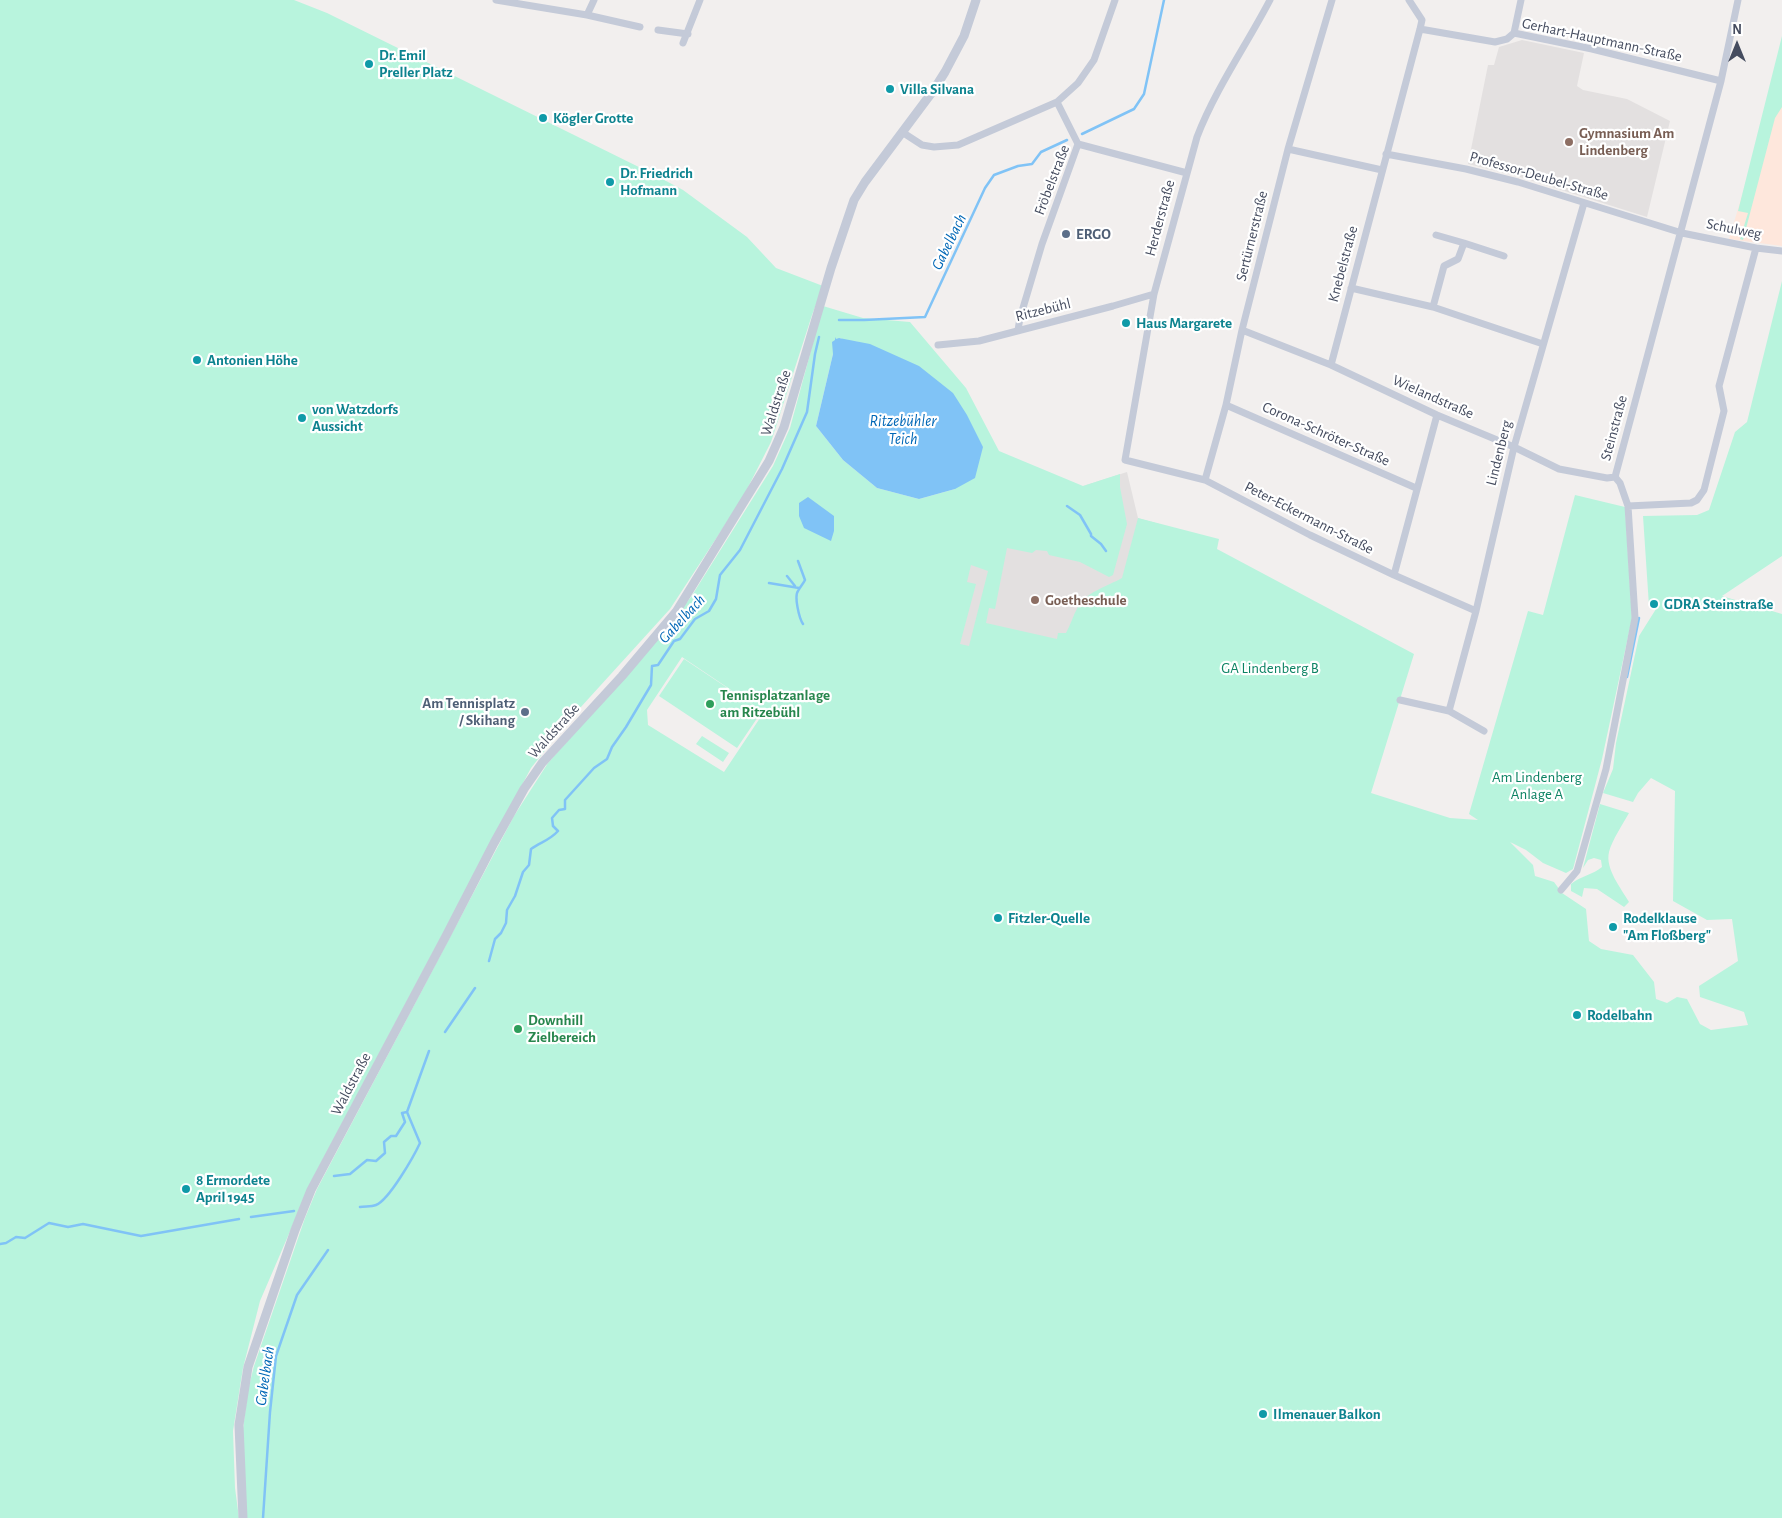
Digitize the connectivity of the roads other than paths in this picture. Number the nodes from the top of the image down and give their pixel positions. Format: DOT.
graph roads {
  1 [pos="496,0"];
  2 [pos="594,0"];
  3 [pos="700,0"];
  4 [pos="976,0"];
  5 [pos="1115,0"];
  6 [pos="1270,0"];
  7 [pos="1332,0"];
  8 [pos="1409,0"];
  9 [pos="1521,0"];
  10 [pos="1738,0"];
  11 [pos="587,15"];
  12 [pos="640,27"];
  13 [pos="1420,29"];
  14 [pos="658,30"];
  15 [pos="1514,33"];
  16 [pos="688,34"];
  17 [pos="683,43"];
  18 [pos="1721,81"];
  19 [pos="1057,102"];
  20 [pos="902,132"];
  21 [pos="1078,144"];
  22 [pos="1288,149"];
  23 [pos="1386,154"];
  24 [pos="1382,170"];
  25 [pos="1187,173"];
  26 [pos="1584,203"];
  27 [pos="1682,232"];
  28 [pos="1436,235"];
  29 [pos="1464,243"];
  30 [pos="1756,248"];
  31 [pos="1782,251"];
  32 [pos="1504,256"];
  33 [pos="1351,288"];
  34 [pos="1154,294"];
  35 [pos="1433,307"];
  36 [pos="1018,330"];
  37 [pos="1242,330"];
  38 [pos="1543,344"];
  39 [pos="938,345"];
  40 [pos="1331,365"];
  41 [pos="1226,405"];
  42 [pos="1437,415"];
  43 [pos="1514,447"];
  44 [pos="1125,460"];
  45 [pos="1615,477"];
  46 [pos="1204,480"];
  47 [pos="1416,488"];
  48 [pos="1628,506"];
  49 [pos="1394,576"];
  50 [pos="1476,611"];
  51 [pos="1400,700"];
  52 [pos="1449,711"];
  53 [pos="1484,731"];
  54 [pos="1561,890"];
  55 [pos="243,1518"];
  1 -- 11 [label="street"];
  2 -- 11 [label="street"];
  3 -- 16 [label="street"];
  4 -- 20 [label="street, Waldstraße"];
  5 -- 19 [label="street"];
  6 -- 25 [label="street, Herderstraße"];
  7 -- 22 [label="street, Sertürnerstraße"];
  8 -- 13 [label="street"];
  9 -- 15 [label="street"];
  10 -- 18 [label="street, Steinstraße"];
  11 -- 12 [label="street"];
  13 -- 15 [label="street, Gerhart-Hauptmann-Straße"];
  13 -- 23 [label="street, Knebelstraße"];
  14 -- 16 [label="street"];
  15 -- 18 [label="street, Gerhart-Hauptmann-Straße"];
  16 -- 17 [label="street"];
  18 -- 27 [label="street, Steinstraße"];
  19 -- 20 [label="street"];
  19 -- 21 [label="street"];
  20 -- 55 [label="street, Waldstraße"];
  21 -- 25 [label="street, Fröbelstraße"];
  21 -- 36 [label="street, Fröbelstraße"];
  22 -- 24 [label="street"];
  22 -- 37 [label="street, Sertürnerstraße"];
  23 -- 24 [label="street, Knebelstraße"];
  23 -- 26 [label="street, Professor-Deubel-Straße"];
  24 -- 33 [label="street, Knebelstraße"];
  25 -- 34 [label="street, Herderstraße"];
  26 -- 27 [label="street, Professor-Deubel-Straße"];
  26 -- 38 [label="street, Lindenberg"];
  27 -- 30 [label="street, Schulweg"];
  27 -- 45 [label="street, Steinstraße"];
  28 -- 29 [label="street"];
  29 -- 32 [label="street"];
  29 -- 35 [label="street"];
  30 -- 31 [label="street, Schulweg"];
  30 -- 48 [label="street"];
  33 -- 35 [label="street"];
  33 -- 40 [label="street, Knebelstraße"];
  34 -- 36 [label="street, Ritzebühl"];
  34 -- 44 [label="street, Herderstraße"];
  35 -- 38 [label="street"];
  36 -- 39 [label="street, Ritzebühl"];
  37 -- 40 [label="street, Wielandstraße"];
  37 -- 41 [label="street, Sertürnerstraße"];
  38 -- 43 [label="street, Lindenberg"];
  40 -- 42 [label="street, Wielandstraße"];
  41 -- 46 [label="street, Sertürnerstraße"];
  41 -- 47 [label="street, Corona-Schröter-Straße"];
  42 -- 43 [label="street, Wielandstraße"];
  42 -- 47 [label="street"];
  43 -- 45 [label="street, Wielandstraße"];
  43 -- 50 [label="street, Lindenberg"];
  44 -- 46 [label="street, Peter-Eckermann-Straße"];
  45 -- 48 [label="street, Steinstraße"];
  46 -- 49 [label="street, Peter-Eckermann-Straße"];
  47 -- 49 [label="street"];
  48 -- 54 [label="street, Steinstraße"];
  49 -- 50 [label="street, Peter-Eckermann-Straße"];
  50 -- 52 [label="street, Lindenberg"];
  51 -- 52 [label="street"];
  52 -- 53 [label="street"];
}
